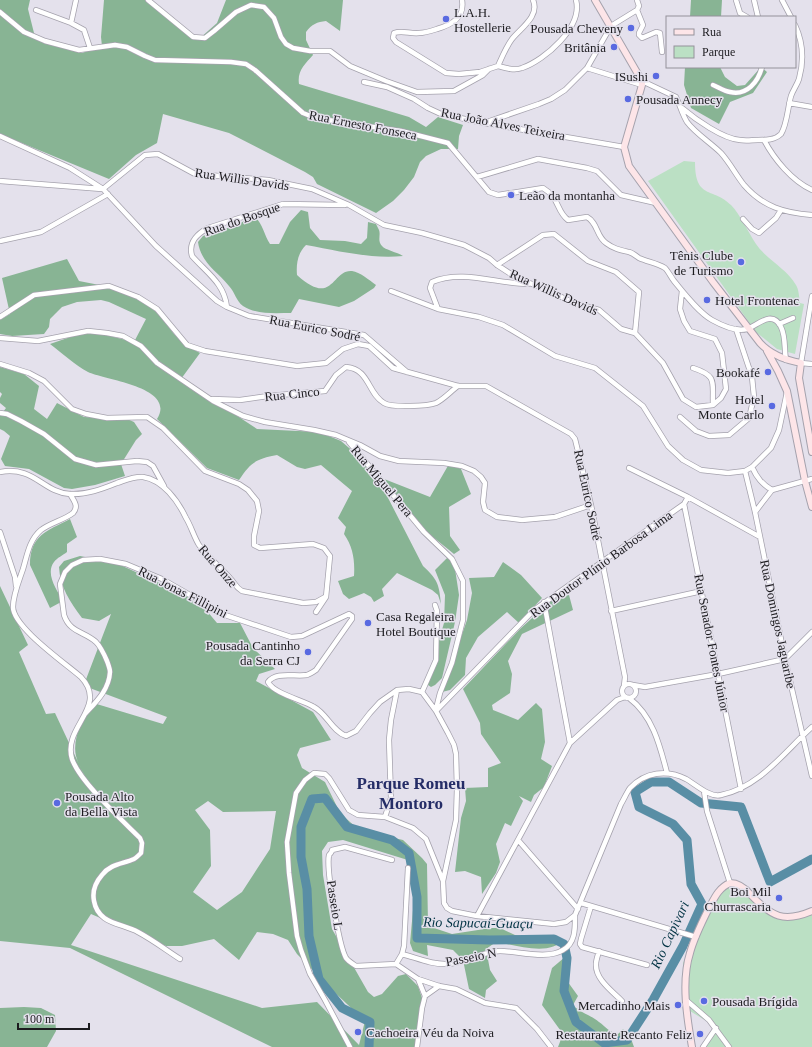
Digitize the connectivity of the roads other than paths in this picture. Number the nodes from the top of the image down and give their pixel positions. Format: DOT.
graph roads {
  1 [pos="76,0"];
  2 [pos="148,0"];
  3 [pos="462,0"];
  4 [pos="533,0"];
  5 [pos="576,0"];
  6 [pos="595,0"];
  7 [pos="637,0"];
  8 [pos="736,0"];
  9 [pos="754,0"];
  10 [pos="782,0"];
  11 [pos="36,10"];
  12 [pos="637,10"];
  13 [pos="0,12"];
  14 [pos="745,16"];
  15 [pos="758,16"];
  16 [pos="790,16"];
  17 [pos="71,23"];
  18 [pos="611,26"];
  19 [pos="796,30"];
  20 [pos="90,48"];
  21 [pos="662,52"];
  22 [pos="498,66"];
  23 [pos="588,68"];
  24 [pos="762,68"];
  25 [pos="489,69"];
  26 [pos="364,82"];
  27 [pos="642,83"];
  28 [pos="712,85"];
  29 [pos="789,103"];
  30 [pos="681,107"];
  31 [pos="812,107"];
  32 [pos="484,123"];
  33 [pos="0,136"];
  34 [pos="764,140"];
  35 [pos="624,146"];
  36 [pos="477,177"];
  37 [pos="0,181"];
  38 [pos="103,189"];
  39 [pos="812,190"];
  40 [pos="108,194"];
  41 [pos="656,203"];
  42 [pos="349,205"];
  43 [pos="781,210"];
  44 [pos="812,215"];
  45 [pos="744,219"];
  46 [pos="0,241"];
  47 [pos="497,265"];
  48 [pos="531,284"];
  49 [pos="391,291"];
  50 [pos="682,291"];
  51 [pos="812,296"];
  52 [pos="227,306"];
  53 [pos="811,308"];
  54 [pos="438,309"];
  55 [pos="0,317"];
  56 [pos="793,318"];
  57 [pos="779,324"];
  58 [pos="748,329"];
  59 [pos="736,330"];
  60 [pos="635,333"];
  61 [pos="806,333"];
  62 [pos="812,333"];
  63 [pos="0,338"];
  64 [pos="766,350"];
  65 [pos="788,360"];
  66 [pos="799,363"];
  67 [pos="0,364"];
  68 [pos="812,364"];
  69 [pos="693,368"];
  70 [pos="778,371"];
  71 [pos="409,373"];
  72 [pos="458,386"];
  73 [pos="787,391"];
  74 [pos="210,399"];
  75 [pos="713,405"];
  76 [pos="0,413"];
  77 [pos="680,417"];
  78 [pos="348,440"];
  79 [pos="812,452"];
  80 [pos="752,467"];
  81 [pos="629,468"];
  82 [pos="745,471"];
  83 [pos="0,472"];
  84 [pos="809,480"];
  85 [pos="164,486"];
  86 [pos="772,490"];
  87 [pos="70,494"];
  88 [pos="688,497"];
  89 [pos="684,504"];
  90 [pos="591,505"];
  91 [pos="812,507"];
  92 [pos="755,512"];
  93 [pos="0,532"];
  94 [pos="760,537"];
  95 [pos="602,562"];
  96 [pos="16,588"];
  97 [pos="702,591"];
  98 [pos="326,597"];
  99 [pos="544,602"];
  100 [pos="435,605"];
  101 [pos="611,611"];
  102 [pos="316,612"];
  103 [pos="812,632"];
  104 [pos="785,659"];
  105 [pos="718,674"];
  106 [pos="625,677"];
  107 [pos="632,685"];
  108 [pos="624,686"];
  109 [pos="645,687"];
  110 [pos="398,690"];
  111 [pos="422,692"];
  112 [pos="636,694"];
  113 [pos="625,696"];
  114 [pos="636,704"];
  115 [pos="436,711"];
  116 [pos="85,714"];
  117 [pos="812,726"];
  118 [pos="802,735"];
  119 [pos="570,743"];
  120 [pos="667,773"];
  121 [pos="812,776"];
  122 [pos="741,789"];
  123 [pos="704,791"];
  124 [pos="385,816"];
  125 [pos="518,840"];
  126 [pos="392,860"];
  127 [pos="408,868"];
  128 [pos="443,881"];
  129 [pos="730,883"];
  130 [pos="581,904"];
  131 [pos="591,906"];
  132 [pos="578,909"];
  133 [pos="812,911"];
  134 [pos="575,915"];
  135 [pos="477,916"];
  136 [pos="694,936"];
  137 [pos="599,951"];
  138 [pos="402,954"];
  139 [pos="180,958"];
  140 [pos="396,964"];
  141 [pos="646,965"];
  142 [pos="418,979"];
  143 [pos="439,986"];
  144 [pos="425,996"];
  145 [pos="686,1000"];
  146 [pos="622,1001"];
  147 [pos="716,1028"];
  148 [pos="350,1047"];
  149 [pos="418,1047"];
  150 [pos="551,1047"];
  151 [pos="692,1047"];
  152 [pos="703,1047"];
  153 [pos="729,1047"];
  1 -- 17 [label="street"];
  2 -- 25 [label="street"];
  3 -- 25 [label="street"];
  4 -- 22 [label="street"];
  5 -- 22 [label="street"];
  6 -- 18 [label="street"];
  7 -- 12 [label="street"];
  8 -- 14 [label="street"];
  9 -- 15 [label="street"];
  10 -- 16 [label="street"];
  11 -- 17 [label="street"];
  12 -- 18 [label="street"];
  12 -- 21 [label="street"];
  13 -- 20 [label="street, Rua Ernesto Fonseca"];
  17 -- 20 [label="street"];
  18 -- 23 [label="street"];
  18 -- 27 [label="street"];
  19 -- 29 [label="street"];
  20 -- 36 [label="street, Rua Ernesto Fonseca"];
  22 -- 25 [label="street"];
  23 -- 27 [label="street"];
  23 -- 32 [label="street"];
  24 -- 28 [label="street"];
  26 -- 32 [label="street, Rua João Alves Teixeira"];
  27 -- 30 [label="street"];
  27 -- 35 [label="street"];
  29 -- 31 [label="street"];
  29 -- 34 [label="street"];
  30 -- 34 [label="street"];
  30 -- 43 [label="street"];
  32 -- 35 [label="street, Rua João Alves Teixeira"];
  33 -- 38 [label="street, Rua Eurico Sodré"];
  34 -- 39 [label="street"];
  35 -- 41 [label="street"];
  36 -- 41 [label="street"];
  36 -- 50 [label="street, Rua Ernesto Fonseca"];
  37 -- 38 [label="street"];
  38 -- 40 [label="street, Rua Eurico Sodré"];
  38 -- 42 [label="street, Rua Willis Davids"];
  40 -- 46 [label="street"];
  40 -- 52 [label="street, Rua Eurico Sodré"];
  41 -- 58 [label="street"];
  42 -- 47 [label="street, Rua Willis Davids"];
  42 -- 52 [label="street, Rua do Bosque"];
  43 -- 44 [label="street"];
  43 -- 45 [label="street"];
  47 -- 48 [label="street, Rua Willis Davids"];
  47 -- 60 [label="street"];
  48 -- 54 [label="street"];
  48 -- 60 [label="street, Rua Willis Davids"];
  49 -- 54 [label="street"];
  50 -- 59 [label="street"];
  50 -- 75 [label="street"];
  51 -- 53 [label="street"];
  52 -- 71 [label="street, Rua Eurico Sodré"];
  53 -- 61 [label="street"];
  54 -- 82 [label="street"];
  55 -- 71 [label="street"];
  56 -- 57 [label="street"];
  57 -- 58 [label="street"];
  57 -- 65 [label="street"];
  58 -- 59 [label="street"];
  58 -- 64 [label="street"];
  59 -- 77 [label="street"];
  60 -- 75 [label="street, Rua Willis Davids"];
  61 -- 62 [label="street"];
  61 -- 66 [label="street"];
  63 -- 74 [label="street, Rua Miguel Pera"];
  64 -- 65 [label="street"];
  64 -- 70 [label="street"];
  65 -- 66 [label="street"];
  65 -- 70 [label="street"];
  66 -- 68 [label="street"];
  66 -- 79 [label="street"];
  67 -- 98 [label="street"];
  69 -- 75 [label="street"];
  70 -- 73 [label="street"];
  71 -- 72 [label="street, Rua Eurico Sodré"];
  72 -- 74 [label="street, Rua Cinco"];
  72 -- 90 [label="street, Rua Eurico Sodré"];
  73 -- 80 [label="street"];
  73 -- 84 [label="street"];
  74 -- 78 [label="street, Rua Miguel Pera"];
  76 -- 85 [label="street, Rua Onze"];
  78 -- 90 [label="street"];
  78 -- 115 [label="street, Rua Miguel Pera"];
  80 -- 82 [label="street"];
  80 -- 86 [label="street"];
  81 -- 88 [label="street"];
  82 -- 92 [label="street, Rua Domingos Jaguaribe"];
  83 -- 87 [label="street"];
  84 -- 86 [label="street"];
  84 -- 91 [label="street"];
  85 -- 87 [label="street"];
  85 -- 98 [label="street, Rua Onze"];
  86 -- 92 [label="street"];
  87 -- 96 [label="street"];
  88 -- 89 [label="street"];
  88 -- 94 [label="street"];
  89 -- 95 [label="street, Rua Doutor Plínio Barbosa Lima"];
  89 -- 97 [label="street, Rua Senador Fontes Júnior"];
  90 -- 95 [label="street, Rua Eurico Sodré"];
  92 -- 94 [label="street, Rua Domingos Jaguaribe"];
  93 -- 96 [label="street"];
  94 -- 104 [label="street, Rua Domingos Jaguaribe"];
  95 -- 99 [label="street, Rua Doutor Plínio Barbosa Lima"];
  95 -- 101 [label="street, Rua Eurico Sodré"];
  96 -- 116 [label="street"];
  97 -- 101 [label="street"];
  97 -- 105 [label="street, Rua Senador Fontes Júnior"];
  98 -- 102 [label="street"];
  99 -- 115 [label="street, Rua Doutor Plínio Barbosa Lima"];
  99 -- 119 [label="street"];
  100 -- 111 [label="street"];
  101 -- 106 [label="street, Rua Eurico Sodré"];
  103 -- 104 [label="street"];
  104 -- 105 [label="street"];
  104 -- 118 [label="street, Rua Domingos Jaguaribe"];
  105 -- 109 [label="street"];
  105 -- 122 [label="street, Rua Senador Fontes Júnior"];
  106 -- 107 [label="street, Rua Eurico Sodré"];
  106 -- 108 [label="street, Rua Eurico Sodré"];
  107 -- 108 [label="street"];
  107 -- 109 [label="street"];
  107 -- 112 [label="street"];
  108 -- 113 [label="street, Rua Eurico Sodré"];
  109 -- 112 [label="street"];
  110 -- 111 [label="street"];
  110 -- 116 [label="street, Rua Jonas Fillipini"];
  110 -- 124 [label="street"];
  111 -- 115 [label="street"];
  112 -- 113 [label="street"];
  112 -- 114 [label="street"];
  113 -- 114 [label="street"];
  113 -- 119 [label="street"];
  114 -- 120 [label="street"];
  115 -- 128 [label="street"];
  116 -- 139 [label="street"];
  117 -- 118 [label="street"];
  118 -- 121 [label="street, Rua Domingos Jaguaribe"];
  118 -- 122 [label="street"];
  119 -- 125 [label="street"];
  120 -- 123 [label="street"];
  120 -- 130 [label="street"];
  122 -- 123 [label="street"];
  123 -- 129 [label="street"];
  124 -- 128 [label="street"];
  124 -- 148 [label="street"];
  125 -- 132 [label="street"];
  125 -- 135 [label="street"];
  126 -- 140 [label="street, Passeio L"];
  127 -- 138 [label="street"];
  128 -- 135 [label="street"];
  129 -- 133 [label="street"];
  129 -- 136 [label="street"];
  130 -- 131 [label="street"];
  130 -- 132 [label="street"];
  131 -- 136 [label="street"];
  131 -- 137 [label="street"];
  132 -- 134 [label="street"];
  134 -- 135 [label="street"];
  134 -- 138 [label="street, Passeio N"];
  136 -- 145 [label="street"];
  137 -- 141 [label="street"];
  137 -- 146 [label="street"];
  138 -- 140 [label="street"];
  140 -- 142 [label="street"];
  142 -- 143 [label="street"];
  142 -- 144 [label="street"];
  143 -- 144 [label="street"];
  143 -- 150 [label="street"];
  144 -- 149 [label="street"];
  145 -- 147 [label="street"];
  145 -- 151 [label="street"];
  147 -- 152 [label="street"];
  147 -- 153 [label="street"];
}
